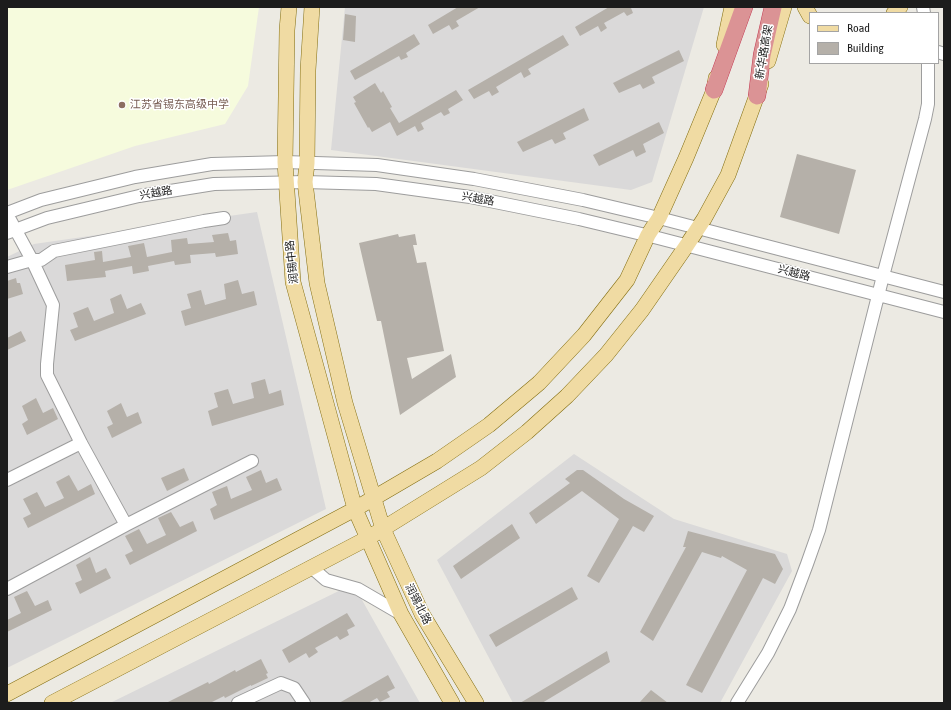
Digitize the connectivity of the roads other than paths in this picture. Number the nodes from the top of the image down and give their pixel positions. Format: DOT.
graph roads {
  1 [pos="289,7"];
  2 [pos="312,7"];
  3 [pos="732,7"];
  4 [pos="744,7"];
  5 [pos="773,7"];
  6 [pos="784,7"];
  7 [pos="928,64"];
  8 [pos="714,90"];
  9 [pos="757,96"];
  10 [pos="285,162"];
  11 [pos="307,163"];
  12 [pos="286,182"];
  13 [pos="305,182"];
  14 [pos="7,214"];
  15 [pos="224,218"];
  16 [pos="659,218"];
  17 [pos="697,228"];
  18 [pos="11,232"];
  19 [pos="648,235"];
  20 [pos="687,245"];
  21 [pos="32,260"];
  22 [pos="7,267"];
  23 [pos="883,276"];
  24 [pos="944,292"];
  25 [pos="879,295"];
  26 [pos="944,312"];
  27 [pos="81,443"];
  28 [pos="252,461"];
  29 [pos="7,480"];
  30 [pos="374,498"];
  31 [pos="355,509"];
  32 [pos="126,525"];
  33 [pos="383,529"];
  34 [pos="368,538"];
  35 [pos="311,567"];
  36 [pos="7,589"];
  37 [pos="401,614"];
  38 [pos="7,694"];
  39 [pos="52,703"];
  40 [pos="238,703"];
  41 [pos="304,703"];
  42 [pos="452,703"];
  43 [pos="476,703"];
  44 [pos="737,703"];
  1 -- 10 [label="main road, 润锡中路"];
  2 -- 11 [label="main road, 润锡中路"];
  3 -- 8 [label="main road"];
  4 -- 8 [label="highway"];
  5 -- 9 [label="highway, 新华路高架"];
  6 -- 9 [label="main road"];
  7 -- 23 [label="street"];
  8 -- 16 [label="main road"];
  9 -- 17 [label="main road"];
  10 -- 11 [label="street, 兴越路"];
  10 -- 12 [label="main road, 润锡中路"];
  10 -- 14 [label="street, 兴越路"];
  11 -- 13 [label="main road, 润锡中路"];
  11 -- 16 [label="street, 兴越路"];
  12 -- 13 [label="street, 兴越路"];
  12 -- 18 [label="street, 兴越路"];
  12 -- 31 [label="main road, 润锡中路"];
  13 -- 19 [label="street, 兴越路"];
  13 -- 30 [label="main road, 润锡中路"];
  14 -- 18 [label="street"];
  15 -- 21 [label="street"];
  16 -- 17 [label="street, 兴越路"];
  16 -- 19 [label="main road"];
  17 -- 20 [label="main road"];
  17 -- 23 [label="street, 兴越路"];
  18 -- 21 [label="street"];
  19 -- 20 [label="street, 兴越路"];
  19 -- 30 [label="main road"];
  20 -- 25 [label="street, 兴越路"];
  20 -- 33 [label="main road"];
  21 -- 22 [label="street"];
  21 -- 27 [label="street"];
  23 -- 24 [label="street, 兴越路"];
  23 -- 25 [label="street"];
  25 -- 26 [label="street, 兴越路"];
  25 -- 44 [label="street"];
  27 -- 29 [label="street"];
  27 -- 32 [label="street"];
  28 -- 32 [label="street"];
  30 -- 31 [label="main road"];
  30 -- 33 [label="main road, 润锡北路"];
  31 -- 34 [label="main road, 润锡北路"];
  31 -- 38 [label="main road"];
  32 -- 36 [label="street"];
  33 -- 34 [label="main road"];
  33 -- 43 [label="main road, 润锡北路"];
  34 -- 35 [label="main road"];
  34 -- 37 [label="main road, 润锡北路"];
  35 -- 37 [label="street"];
  35 -- 39 [label="main road"];
  37 -- 42 [label="main road, 润锡北路"];
  40 -- 41 [label="street"];
}
